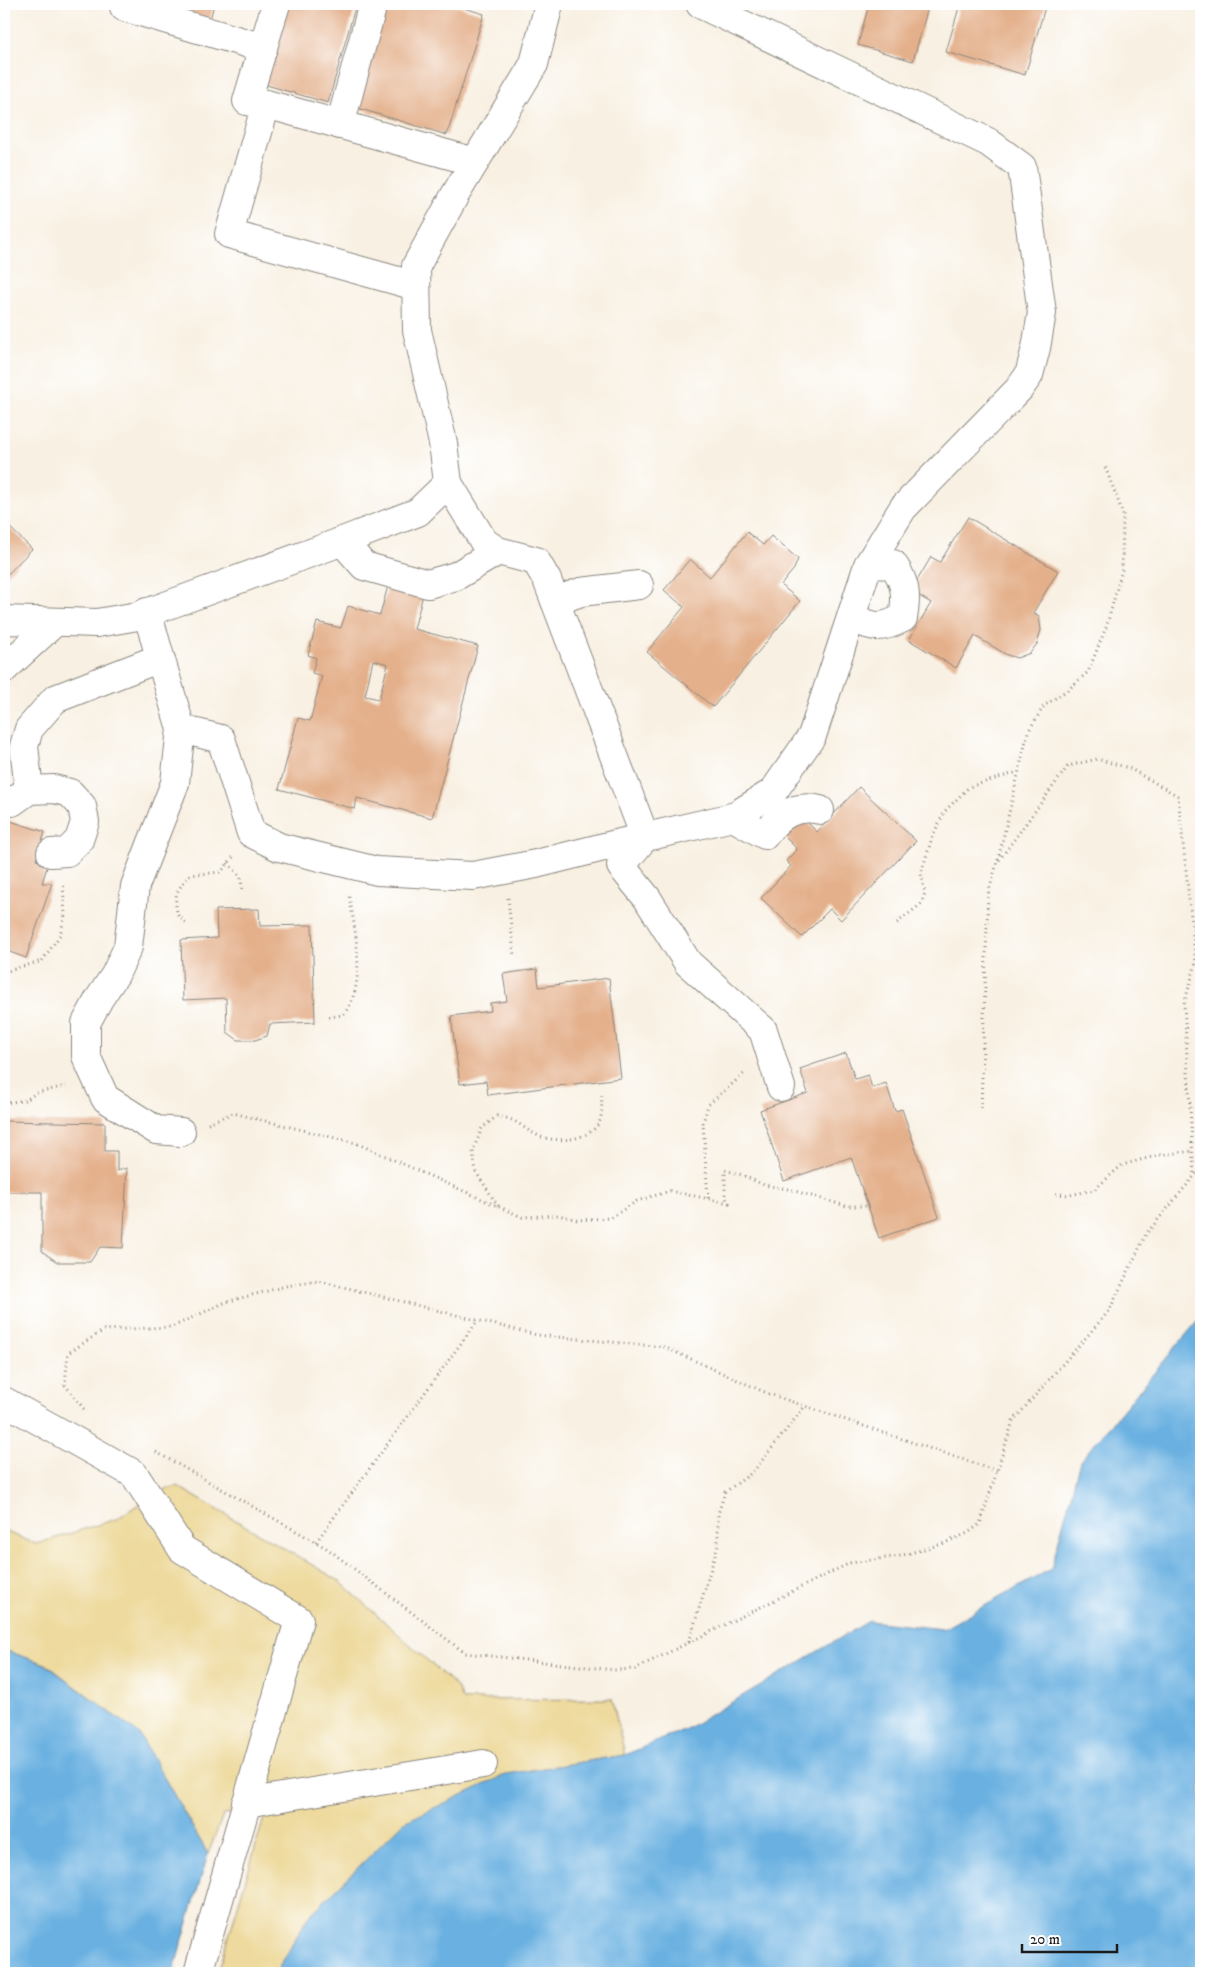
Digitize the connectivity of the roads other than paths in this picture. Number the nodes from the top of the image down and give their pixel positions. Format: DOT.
graph roads {
  1 [pos="125,4"];
  2 [pos="276,4"];
  3 [pos="373,4"];
  4 [pos="549,4"];
  5 [pos="700,4"];
  6 [pos="263,48"];
  7 [pos="266,104"];
  8 [pos="340,125"];
  9 [pos="475,162"];
  10 [pos="416,286"];
  11 [pos="448,483"];
  12 [pos="342,541"];
  13 [pos="498,551"];
  14 [pos="868,565"];
  15 [pos="639,585"];
  16 [pos="555,601"];
  17 [pos="147,612"];
  18 [pos="851,618"];
  19 [pos="4,620"];
  20 [pos="55,622"];
  21 [pos="160,658"];
  22 [pos="4,669"];
  23 [pos="181,729"];
  24 [pos="820,810"];
  25 [pos="733,817"];
  26 [pos="645,837"];
  27 [pos="57,852"];
  28 [pos="782,1087"];
  29 [pos="181,1132"];
  30 [pos="4,1401"];
  31 [pos="484,1764"];
  32 [pos="246,1803"];
  33 [pos="198,1973"];
  1 -- 6 [label="street"];
  2 -- 6 [label="street"];
  3 -- 8 [label="street"];
  4 -- 9 [label="street"];
  5 -- 14 [label="street"];
  6 -- 7 [label="street"];
  7 -- 8 [label="street"];
  7 -- 10 [label="street"];
  8 -- 9 [label="street"];
  9 -- 10 [label="street"];
  10 -- 11 [label="street"];
  11 -- 12 [label="street"];
  11 -- 13 [label="street"];
  12 -- 13 [label="street"];
  12 -- 17 [label="street"];
  13 -- 16 [label="street"];
  14 -- 18 [label="street"];
  14 -- 18 [label="street"];
  15 -- 16 [label="street"];
  16 -- 26 [label="street"];
  17 -- 20 [label="street"];
  17 -- 21 [label="street"];
  18 -- 25 [label="street"];
  19 -- 20 [label="street"];
  20 -- 22 [label="street"];
  21 -- 23 [label="street"];
  21 -- 27 [label="street"];
  23 -- 26 [label="street"];
  23 -- 29 [label="street"];
  24 -- 25 [label="street"];
  25 -- 26 [label="street"];
  26 -- 28 [label="street"];
  30 -- 32 [label="street"];
  31 -- 32 [label="street"];
  32 -- 33 [label="street"];
}
